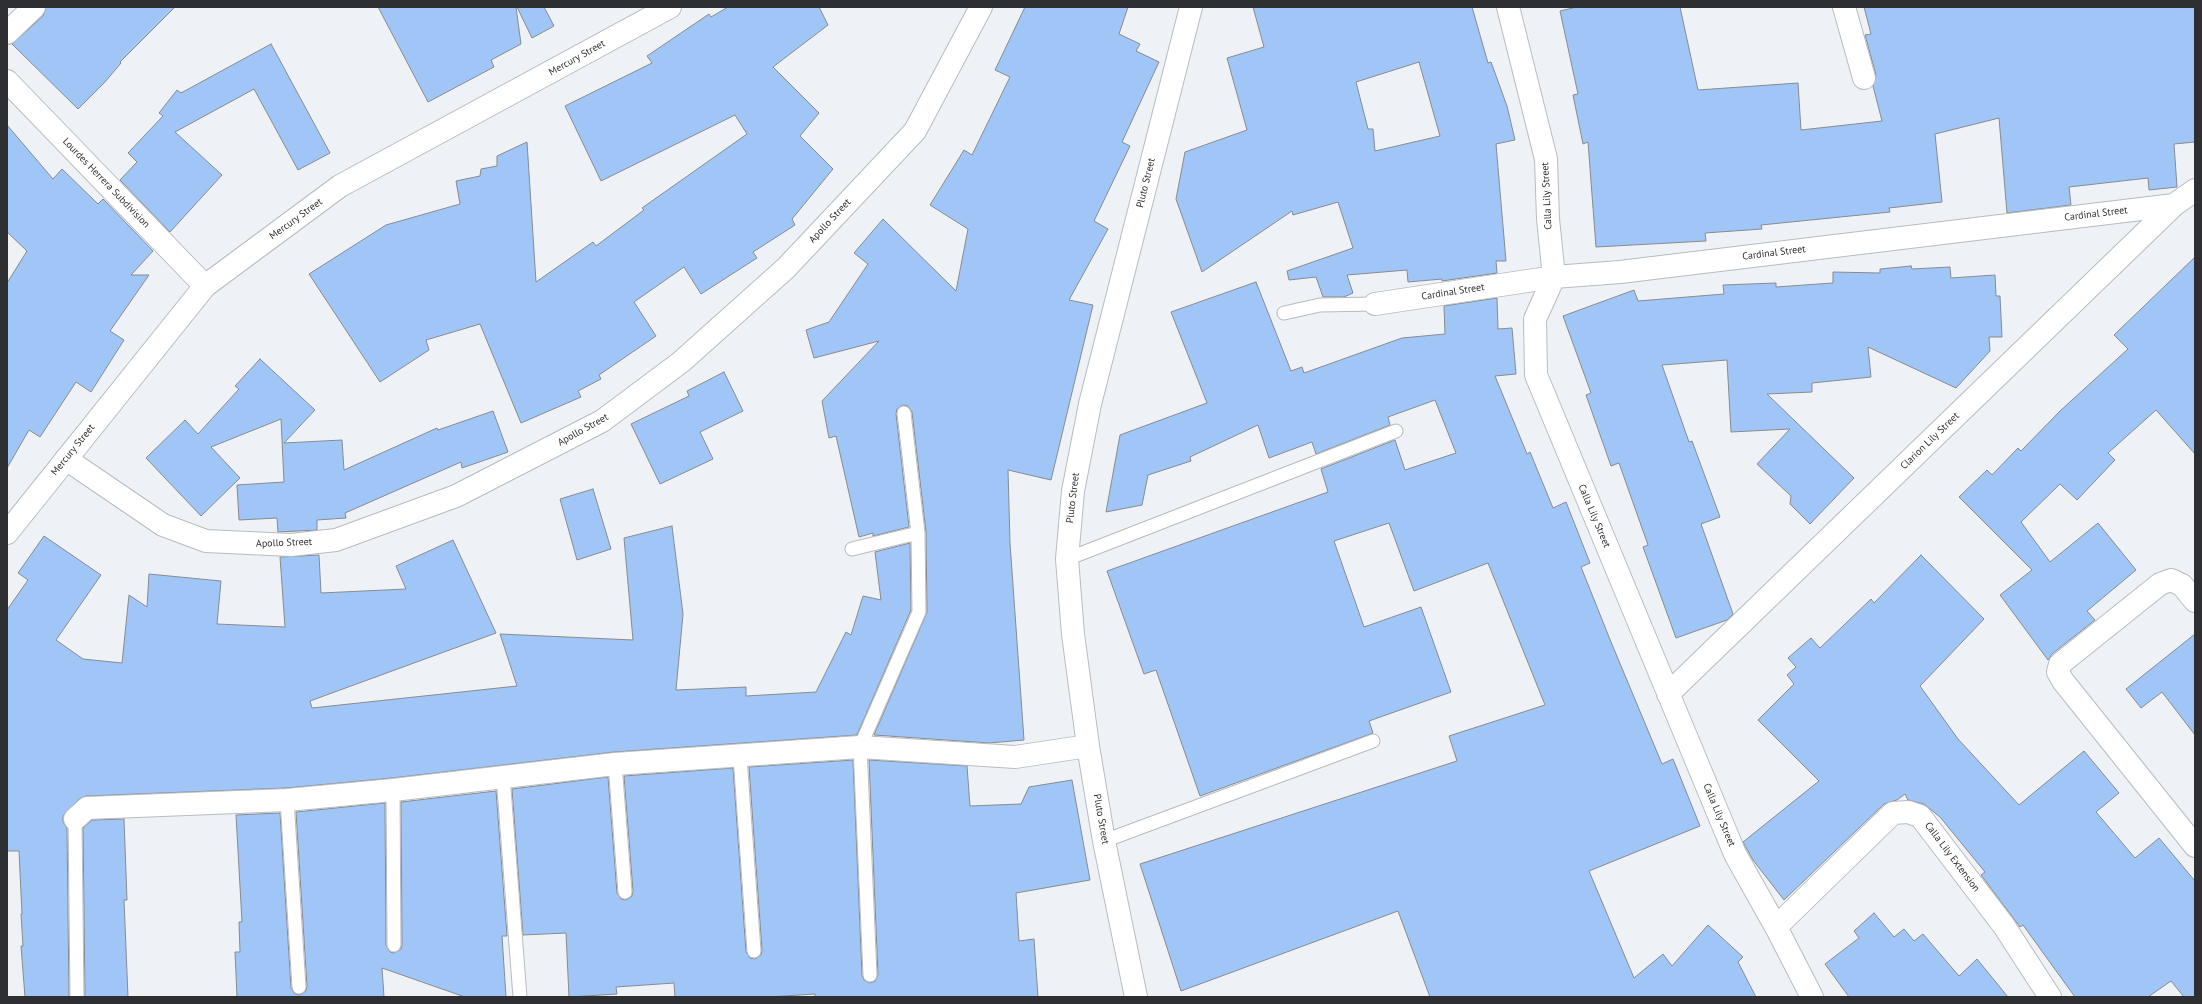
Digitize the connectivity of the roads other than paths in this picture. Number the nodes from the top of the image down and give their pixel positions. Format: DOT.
graph roads {
  1 [pos="34,7"];
  2 [pos="670,7"];
  3 [pos="981,7"];
  4 [pos="1191,7"];
  5 [pos="1508,7"];
  6 [pos="1844,7"];
  7 [pos="7,33"];
  8 [pos="1864,78"];
  9 [pos="7,81"];
  10 [pos="2195,190"];
  11 [pos="2174,205"];
  12 [pos="1554,277"];
  13 [pos="205,286"];
  14 [pos="1375,304"];
  15 [pos="1284,313"];
  16 [pos="904,414"];
  17 [pos="1396,431"];
  18 [pos="66,459"];
  19 [pos="7,533"];
  20 [pos="918,533"];
  21 [pos="852,549"];
  22 [pos="1067,559"];
  23 [pos="2195,601"];
  24 [pos="1668,694"];
  25 [pos="1373,740"];
  26 [pos="1088,746"];
  27 [pos="860,747"];
  28 [pos="740,757"];
  29 [pos="615,764"];
  30 [pos="503,776"];
  31 [pos="393,790"];
  32 [pos="287,800"];
  33 [pos="75,819"];
  34 [pos="1104,841"];
  35 [pos="2195,846"];
  36 [pos="625,892"];
  37 [pos="1776,927"];
  38 [pos="394,945"];
  39 [pos="754,951"];
  40 [pos="870,975"];
  41 [pos="299,988"];
  42 [pos="77,997"];
  43 [pos="520,997"];
  44 [pos="1136,997"];
  45 [pos="1812,997"];
  46 [pos="2050,997"];
  1 -- 7 [label="street"];
  2 -- 13 [label="street, Mercury Street"];
  3 -- 18 [label="street, Apollo Street"];
  4 -- 22 [label="street, Pluto Street"];
  5 -- 12 [label="street, Calla Lily Street"];
  6 -- 8 [label="street"];
  9 -- 13 [label="street, Lourdes Herrera Subdivision"];
  10 -- 11 [label="street, Clarion Lily Street"];
  11 -- 12 [label="street, Cardinal Street"];
  11 -- 24 [label="street, Clarion Lily Street"];
  12 -- 14 [label="street, Cardinal Street"];
  12 -- 24 [label="street, Calla Lily Street"];
  13 -- 18 [label="street, Mercury Street"];
  14 -- 15 [label="lane"];
  16 -- 20 [label="lane"];
  17 -- 22 [label="lane"];
  18 -- 19 [label="street, Mercury Street"];
  20 -- 21 [label="lane"];
  20 -- 27 [label="lane"];
  22 -- 26 [label="street, Pluto Street"];
  23 -- 35 [label="street"];
  24 -- 37 [label="street, Calla Lily Street"];
  25 -- 34 [label="lane"];
  26 -- 27 [label="street"];
  26 -- 34 [label="street, Pluto Street"];
  27 -- 28 [label="street"];
  27 -- 40 [label="lane"];
  28 -- 29 [label="street"];
  28 -- 39 [label="lane"];
  29 -- 30 [label="street"];
  29 -- 36 [label="lane"];
  30 -- 31 [label="street"];
  30 -- 43 [label="lane"];
  31 -- 32 [label="street"];
  31 -- 38 [label="lane"];
  32 -- 33 [label="street"];
  32 -- 41 [label="lane"];
  33 -- 42 [label="lane"];
  34 -- 44 [label="street, Pluto Street"];
  37 -- 45 [label="street, Calla Lily Street"];
  37 -- 46 [label="street, Calla Lily Extension"];
}
